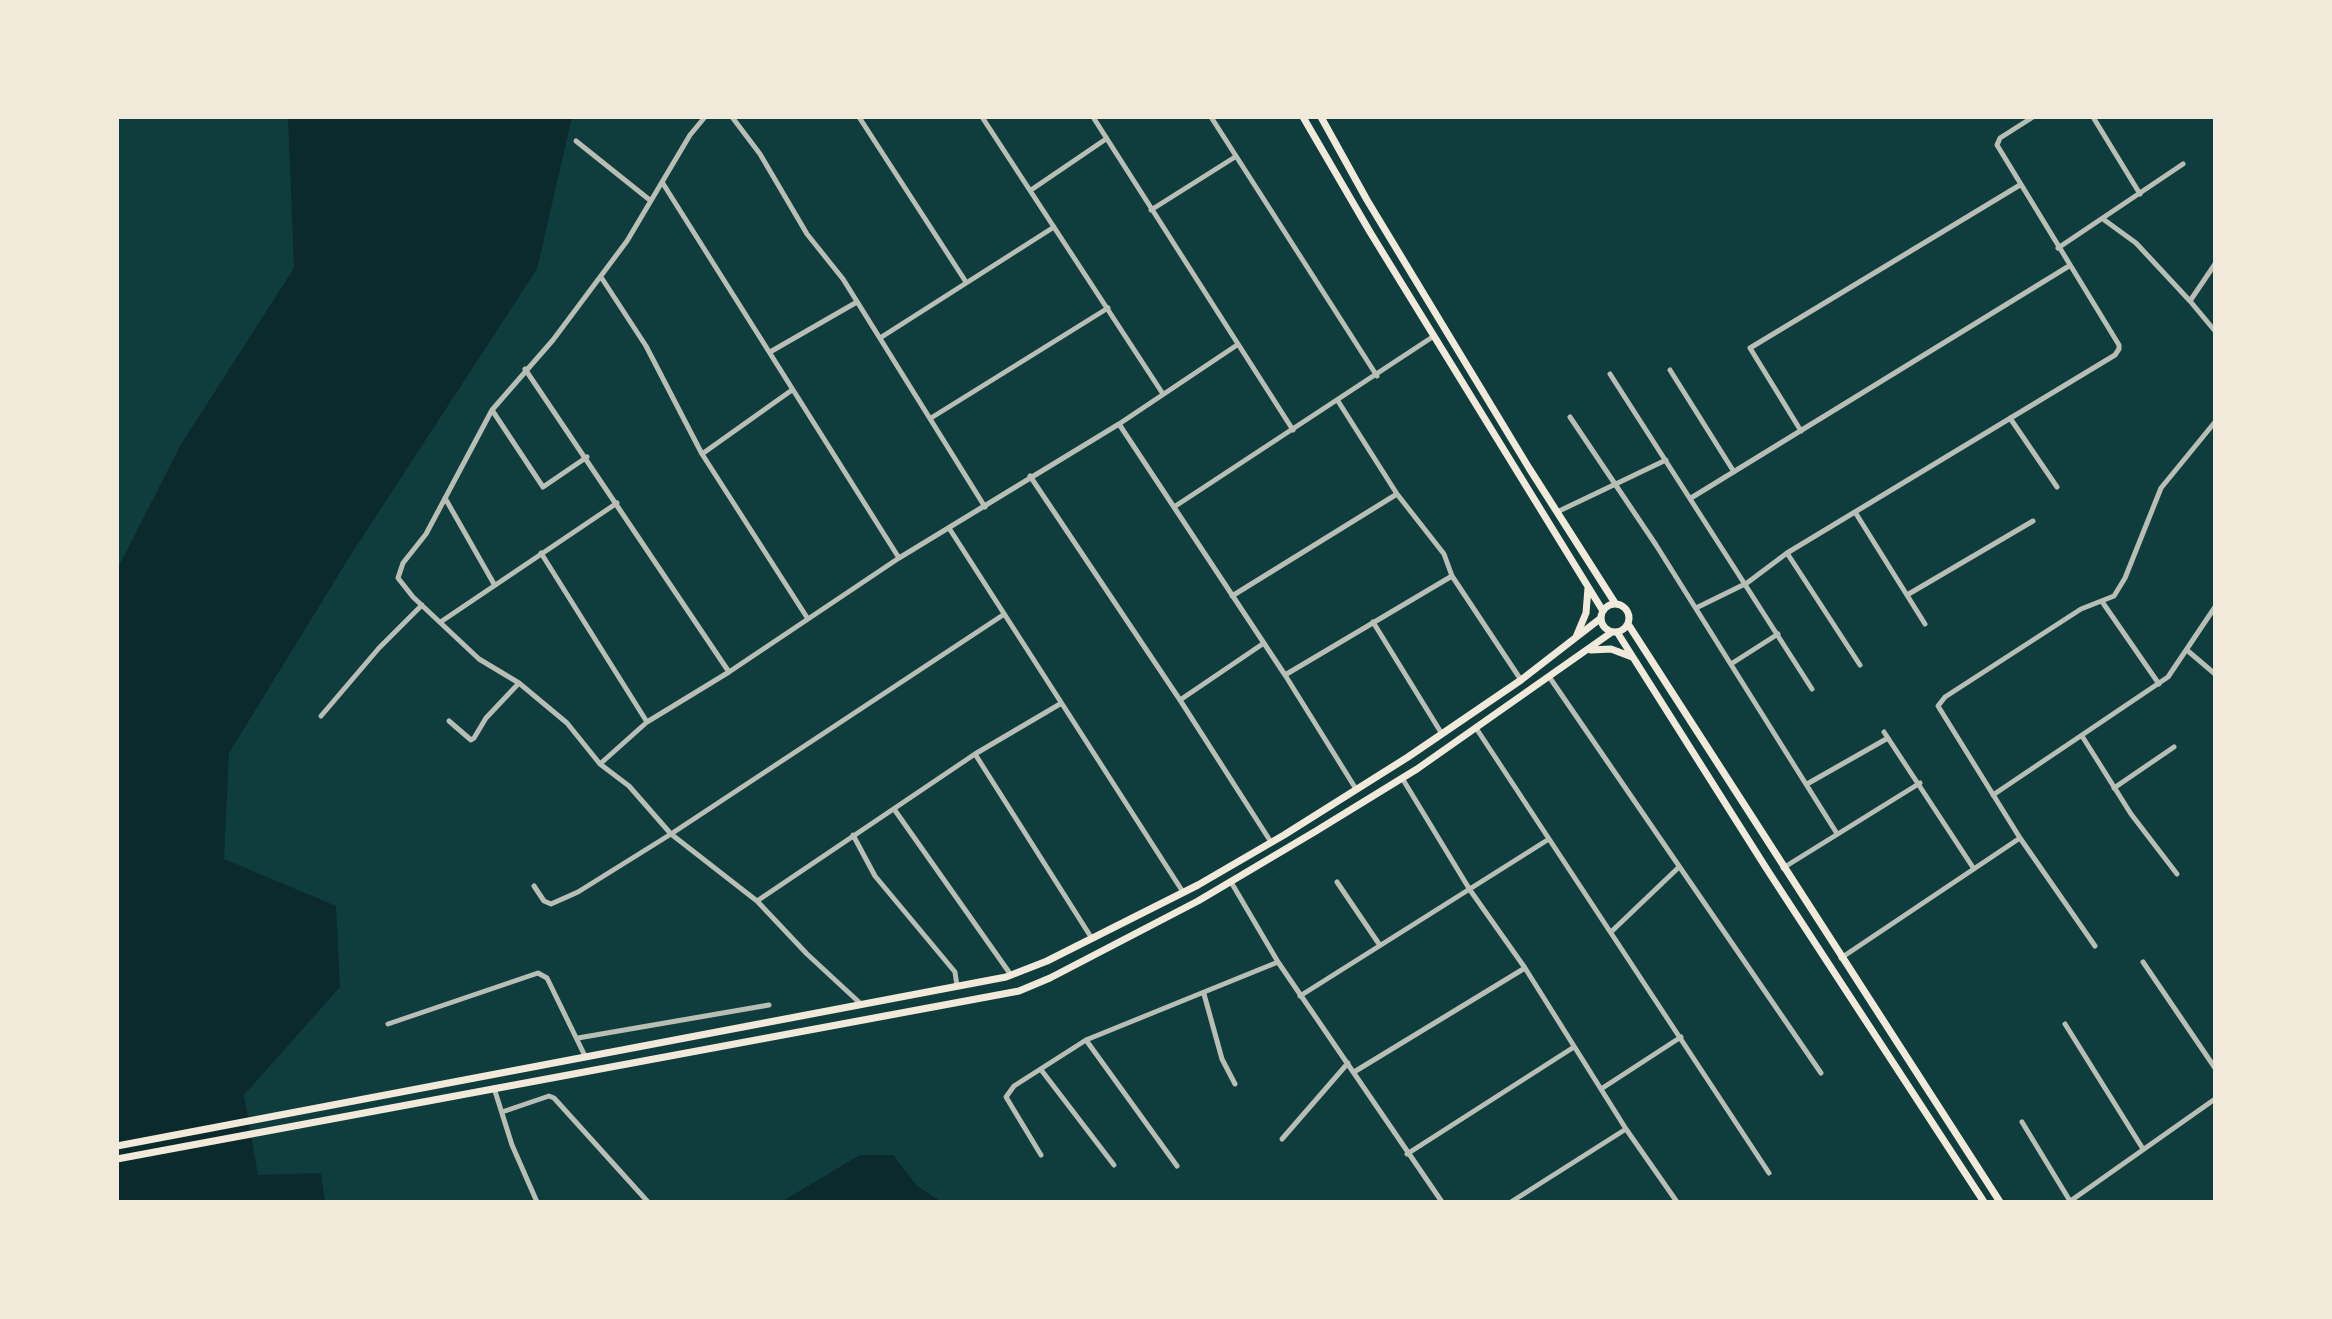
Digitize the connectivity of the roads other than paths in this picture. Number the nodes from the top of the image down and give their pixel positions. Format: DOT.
graph roads {
  1 [pos="694,117"];
  2 [pos="705,117"];
  3 [pos="732,117"];
  4 [pos="859,117"];
  5 [pos="982,117"];
  6 [pos="1093,117"];
  7 [pos="1211,117"];
  8 [pos="1303,117"];
  9 [pos="1321,117"];
  10 [pos="2033,117"];
  11 [pos="2093,117"];
  12 [pos="699,123"];
  13 [pos="1106,139"];
  14 [pos="576,141"];
  15 [pos="1235,157"];
  16 [pos="2183,164"];
  17 [pos="662,182"];
  18 [pos="2020,185"];
  19 [pos="1031,190"];
  20 [pos="2140,194"];
  21 [pos="651,201"];
  22 [pos="1151,210"];
  23 [pos="2103,219"];
  24 [pos="1054,227"];
  25 [pos="2058,248"];
  26 [pos="2215,264"];
  27 [pos="2069,266"];
  28 [pos="601,277"];
  29 [pos="966,282"];
  30 [pos="2190,301"];
  31 [pos="857,302"];
  32 [pos="1108,308"];
  33 [pos="2215,331"];
  34 [pos="1434,337"];
  35 [pos="880,338"];
  36 [pos="1237,345"];
  37 [pos="770,352"];
  38 [pos="526,369"];
  39 [pos="1670,370"];
  40 [pos="1610,374"];
  41 [pos="1377,376"];
  42 [pos="792,390"];
  43 [pos="1163,394"];
  44 [pos="1338,401"];
  45 [pos="492,410"];
  46 [pos="1570,416"];
  47 [pos="931,418"];
  48 [pos="2010,418"];
  49 [pos="2215,422"];
  50 [pos="1119,424"];
  51 [pos="1293,430"];
  52 [pos="1801,431"];
  53 [pos="702,454"];
  54 [pos="587,457"];
  55 [pos="1666,460"];
  56 [pos="1734,472"];
  57 [pos="1030,476"];
  58 [pos="1615,485"];
  59 [pos="2057,487"];
  60 [pos="1397,494"];
  61 [pos="445,498"];
  62 [pos="1691,498"];
  63 [pos="617,503"];
  64 [pos="985,507"];
  65 [pos="1174,507"];
  66 [pos="1557,512"];
  67 [pos="1855,512"];
  68 [pos="2033,521"];
  69 [pos="949,528"];
  70 [pos="541,553"];
  71 [pos="1787,553"];
  72 [pos="899,558"];
  73 [pos="1452,576"];
  74 [pos="1747,583"];
  75 [pos="494,584"];
  76 [pos="1588,588"];
  77 [pos="1907,594"];
  78 [pos="1232,596"];
  79 [pos="1615,603"];
  80 [pos="2102,604"];
  81 [pos="422,605"];
  82 [pos="2215,607"];
  83 [pos="1696,608"];
  84 [pos="1602,614"];
  85 [pos="1003,615"];
  86 [pos="808,619"];
  87 [pos="442,621"];
  88 [pos="1373,622"];
  89 [pos="1628,624"];
  90 [pos="1925,624"];
  91 [pos="1615,632"];
  92 [pos="1778,635"];
  93 [pos="1574,640"];
  94 [pos="1264,643"];
  95 [pos="1590,650"];
  96 [pos="2188,651"];
  97 [pos="1632,657"];
  98 [pos="1731,664"];
  99 [pos="1860,665"];
  100 [pos="729,672"];
  101 [pos="2215,674"];
  102 [pos="1285,675"];
  103 [pos="1549,678"];
  104 [pos="1521,680"];
  105 [pos="519,682"];
  106 [pos="2159,684"];
  107 [pos="1812,688"];
  108 [pos="1180,699"];
  109 [pos="1060,704"];
  110 [pos="321,716"];
  111 [pos="449,721"];
  112 [pos="647,722"];
  113 [pos="1476,728"];
  114 [pos="1442,734"];
  115 [pos="2081,736"];
  116 [pos="2174,747"];
  117 [pos="975,754"];
  118 [pos="600,764"];
  119 [pos="1402,778"];
  120 [pos="1920,783"];
  121 [pos="1807,785"];
  122 [pos="2114,788"];
  123 [pos="1356,789"];
  124 [pos="1993,794"];
  125 [pos="894,809"];
  126 [pos="1836,832"];
  127 [pos="671,834"];
  128 [pos="853,835"];
  129 [pos="2020,838"];
  130 [pos="1549,839"];
  131 [pos="1271,842"];
  132 [pos="1678,868"];
  133 [pos="1783,868"];
  134 [pos="1974,869"];
  135 [pos="2177,874"];
  136 [pos="1231,882"];
  137 [pos="1337,882"];
  138 [pos="534,886"];
  139 [pos="1470,890"];
  140 [pos="1183,892"];
  141 [pos="757,901"];
  142 [pos="1611,932"];
  143 [pos="1091,937"];
  144 [pos="1379,944"];
  145 [pos="2095,946"];
  146 [pos="1840,958"];
  147 [pos="1278,962"];
  148 [pos="2143,962"];
  149 [pos="1525,968"];
  150 [pos="1011,975"];
  151 [pos="957,986"];
  152 [pos="1204,994"];
  153 [pos="1300,996"];
  154 [pos="861,1004"];
  155 [pos="769,1005"];
  156 [pos="388,1024"];
  157 [pos="2064,1024"];
  158 [pos="1681,1037"];
  159 [pos="578,1038"];
  160 [pos="1086,1040"];
  161 [pos="1574,1048"];
  162 [pos="585,1056"];
  163 [pos="1348,1063"];
  164 [pos="2215,1068"];
  165 [pos="1042,1071"];
  166 [pos="1354,1072"];
  167 [pos="1821,1073"];
  168 [pos="1235,1084"];
  169 [pos="495,1088"];
  170 [pos="1601,1089"];
  171 [pos="2215,1099"];
  172 [pos="502,1112"];
  173 [pos="2022,1122"];
  174 [pos="1626,1129"];
  175 [pos="1282,1139"];
  176 [pos="117,1146"];
  177 [pos="2143,1149"];
  178 [pos="1407,1154"];
  179 [pos="1041,1155"];
  180 [pos="117,1159"];
  181 [pos="1114,1166"];
  182 [pos="1177,1166"];
  183 [pos="1769,1173"];
  184 [pos="2069,1201"];
  185 [pos="537,1202"];
  186 [pos="648,1202"];
  187 [pos="1442,1202"];
  188 [pos="1511,1202"];
  189 [pos="1677,1202"];
  190 [pos="1984,1202"];
  191 [pos="2000,1202"];
  1 -- 12 [label="street"];
  2 -- 12 [label="street"];
  3 -- 31 [label="street"];
  4 -- 29 [label="street"];
  5 -- 19 [label="street"];
  6 -- 13 [label="street"];
  7 -- 15 [label="street"];
  8 -- 34 [label="main road"];
  9 -- 66 [label="main road"];
  10 -- 18 [label="street"];
  11 -- 20 [label="street"];
  12 -- 17 [label="street"];
  13 -- 19 [label="street"];
  13 -- 22 [label="street"];
  14 -- 21 [label="street"];
  15 -- 22 [label="street"];
  15 -- 41 [label="street"];
  16 -- 20 [label="street"];
  17 -- 21 [label="street"];
  17 -- 37 [label="street"];
  18 -- 25 [label="street"];
  18 -- 52 [label="street"];
  19 -- 24 [label="street"];
  20 -- 23 [label="street"];
  21 -- 28 [label="street"];
  22 -- 36 [label="street"];
  23 -- 25 [label="street"];
  23 -- 30 [label="street"];
  24 -- 29 [label="street"];
  24 -- 32 [label="street"];
  25 -- 27 [label="street"];
  26 -- 30 [label="street"];
  27 -- 48 [label="street"];
  27 -- 52 [label="street"];
  28 -- 38 [label="street"];
  28 -- 53 [label="street"];
  29 -- 35 [label="street"];
  30 -- 33 [label="street"];
  31 -- 35 [label="street"];
  31 -- 37 [label="street"];
  32 -- 43 [label="street"];
  32 -- 47 [label="street"];
  34 -- 41 [label="street"];
  34 -- 76 [label="main road"];
  35 -- 47 [label="street"];
  36 -- 43 [label="street"];
  36 -- 51 [label="street"];
  37 -- 42 [label="street"];
  38 -- 45 [label="street"];
  38 -- 54 [label="street"];
  39 -- 56 [label="street"];
  40 -- 55 [label="street"];
  41 -- 44 [label="street"];
  42 -- 53 [label="street"];
  42 -- 72 [label="street"];
  43 -- 50 [label="street"];
  44 -- 51 [label="street"];
  44 -- 60 [label="street"];
  45 -- 54 [label="street"];
  45 -- 61 [label="street"];
  46 -- 58 [label="street"];
  47 -- 64 [label="street"];
  48 -- 59 [label="street"];
  48 -- 67 [label="street"];
  49 -- 80 [label="street"];
  50 -- 57 [label="street"];
  50 -- 65 [label="street"];
  51 -- 65 [label="street"];
  52 -- 56 [label="street"];
  53 -- 86 [label="street"];
  54 -- 63 [label="street"];
  55 -- 58 [label="street"];
  55 -- 62 [label="street"];
  56 -- 62 [label="street"];
  57 -- 64 [label="street"];
  57 -- 108 [label="street"];
  58 -- 66 [label="street"];
  58 -- 83 [label="street"];
  60 -- 73 [label="street"];
  60 -- 78 [label="street"];
  61 -- 75 [label="street"];
  61 -- 81 [label="street"];
  62 -- 74 [label="street"];
  63 -- 70 [label="street"];
  63 -- 100 [label="street"];
  64 -- 69 [label="street"];
  65 -- 78 [label="street"];
  66 -- 79 [label="main road"];
  67 -- 71 [label="street"];
  67 -- 77 [label="street"];
  68 -- 77 [label="street"];
  69 -- 72 [label="street"];
  69 -- 85 [label="street"];
  70 -- 75 [label="street"];
  70 -- 112 [label="street"];
  71 -- 74 [label="street"];
  71 -- 99 [label="street"];
  72 -- 86 [label="street"];
  73 -- 88 [label="street"];
  73 -- 104 [label="street"];
  74 -- 83 [label="street"];
  74 -- 92 [label="street"];
  75 -- 87 [label="street"];
  76 -- 84 [label="main road"];
  76 -- 93 [label="main road"];
  77 -- 90 [label="street"];
  78 -- 94 [label="street"];
  79 -- 84 [label="main road"];
  79 -- 89 [label="main road"];
  80 -- 106 [label="street"];
  80 -- 124 [label="street"];
  81 -- 87 [label="street"];
  81 -- 110 [label="street"];
  82 -- 96 [label="street"];
  83 -- 98 [label="street"];
  84 -- 91 [label="main road"];
  84 -- 93 [label="main road"];
  85 -- 109 [label="street"];
  85 -- 127 [label="street"];
  86 -- 100 [label="street"];
  87 -- 105 [label="street"];
  88 -- 102 [label="street"];
  88 -- 114 [label="street"];
  89 -- 91 [label="main road"];
  89 -- 133 [label="main road"];
  91 -- 95 [label="main road"];
  91 -- 97 [label="main road"];
  92 -- 98 [label="street"];
  92 -- 107 [label="street"];
  93 -- 104 [label="main road"];
  94 -- 102 [label="street"];
  94 -- 108 [label="street"];
  95 -- 97 [label="main road"];
  95 -- 103 [label="main road"];
  96 -- 101 [label="street"];
  96 -- 106 [label="street"];
  97 -- 190 [label="main road"];
  98 -- 121 [label="street"];
  100 -- 112 [label="street"];
  102 -- 123 [label="street"];
  103 -- 113 [label="main road"];
  103 -- 132 [label="street"];
  104 -- 114 [label="main road"];
  105 -- 111 [label="street"];
  105 -- 118 [label="street"];
  106 -- 115 [label="street"];
  108 -- 131 [label="street"];
  109 -- 117 [label="street"];
  109 -- 140 [label="street"];
  112 -- 118 [label="street"];
  113 -- 119 [label="main road"];
  113 -- 130 [label="street"];
  114 -- 123 [label="main road"];
  115 -- 122 [label="street"];
  115 -- 124 [label="street"];
  116 -- 122 [label="street"];
  117 -- 125 [label="street"];
  117 -- 143 [label="street"];
  118 -- 127 [label="street"];
  119 -- 136 [label="main road"];
  119 -- 139 [label="street"];
  120 -- 121 [label="street"];
  120 -- 126 [label="street"];
  120 -- 134 [label="street"];
  121 -- 126 [label="street"];
  122 -- 135 [label="street"];
  123 -- 131 [label="main road"];
  124 -- 129 [label="street"];
  125 -- 128 [label="street"];
  125 -- 150 [label="street"];
  126 -- 133 [label="street"];
  127 -- 138 [label="street"];
  127 -- 141 [label="street"];
  128 -- 141 [label="street"];
  128 -- 151 [label="street"];
  129 -- 134 [label="street"];
  129 -- 145 [label="street"];
  130 -- 139 [label="street"];
  130 -- 142 [label="street"];
  131 -- 140 [label="main road"];
  132 -- 142 [label="street"];
  132 -- 167 [label="street"];
  133 -- 146 [label="main road"];
  134 -- 146 [label="street"];
  136 -- 147 [label="street"];
  136 -- 169 [label="main road"];
  137 -- 144 [label="street"];
  139 -- 144 [label="street"];
  139 -- 149 [label="street"];
  140 -- 143 [label="main road"];
  141 -- 154 [label="street"];
  142 -- 158 [label="street"];
  143 -- 150 [label="main road"];
  144 -- 153 [label="street"];
  146 -- 191 [label="main road"];
  147 -- 152 [label="street"];
  147 -- 153 [label="street"];
  148 -- 164 [label="street"];
  149 -- 161 [label="street"];
  149 -- 166 [label="street"];
  150 -- 151 [label="main road"];
  151 -- 154 [label="main road"];
  152 -- 160 [label="street"];
  152 -- 168 [label="street"];
  153 -- 163 [label="street"];
  154 -- 162 [label="main road"];
  155 -- 159 [label="street"];
  156 -- 159 [label="street"];
  157 -- 177 [label="street"];
  158 -- 170 [label="street"];
  158 -- 183 [label="street"];
  159 -- 162 [label="street"];
  160 -- 165 [label="street"];
  160 -- 182 [label="street"];
  161 -- 170 [label="street"];
  161 -- 178 [label="street"];
  162 -- 176 [label="main road"];
  163 -- 166 [label="street"];
  163 -- 175 [label="street"];
  165 -- 179 [label="street"];
  165 -- 181 [label="street"];
  166 -- 178 [label="street"];
  169 -- 172 [label="street"];
  169 -- 180 [label="main road"];
  170 -- 174 [label="street"];
  171 -- 177 [label="street"];
  172 -- 185 [label="street"];
  172 -- 186 [label="street"];
  173 -- 184 [label="street"];
  174 -- 188 [label="street"];
  174 -- 189 [label="street"];
  177 -- 184 [label="street"];
  178 -- 187 [label="street"];
}
